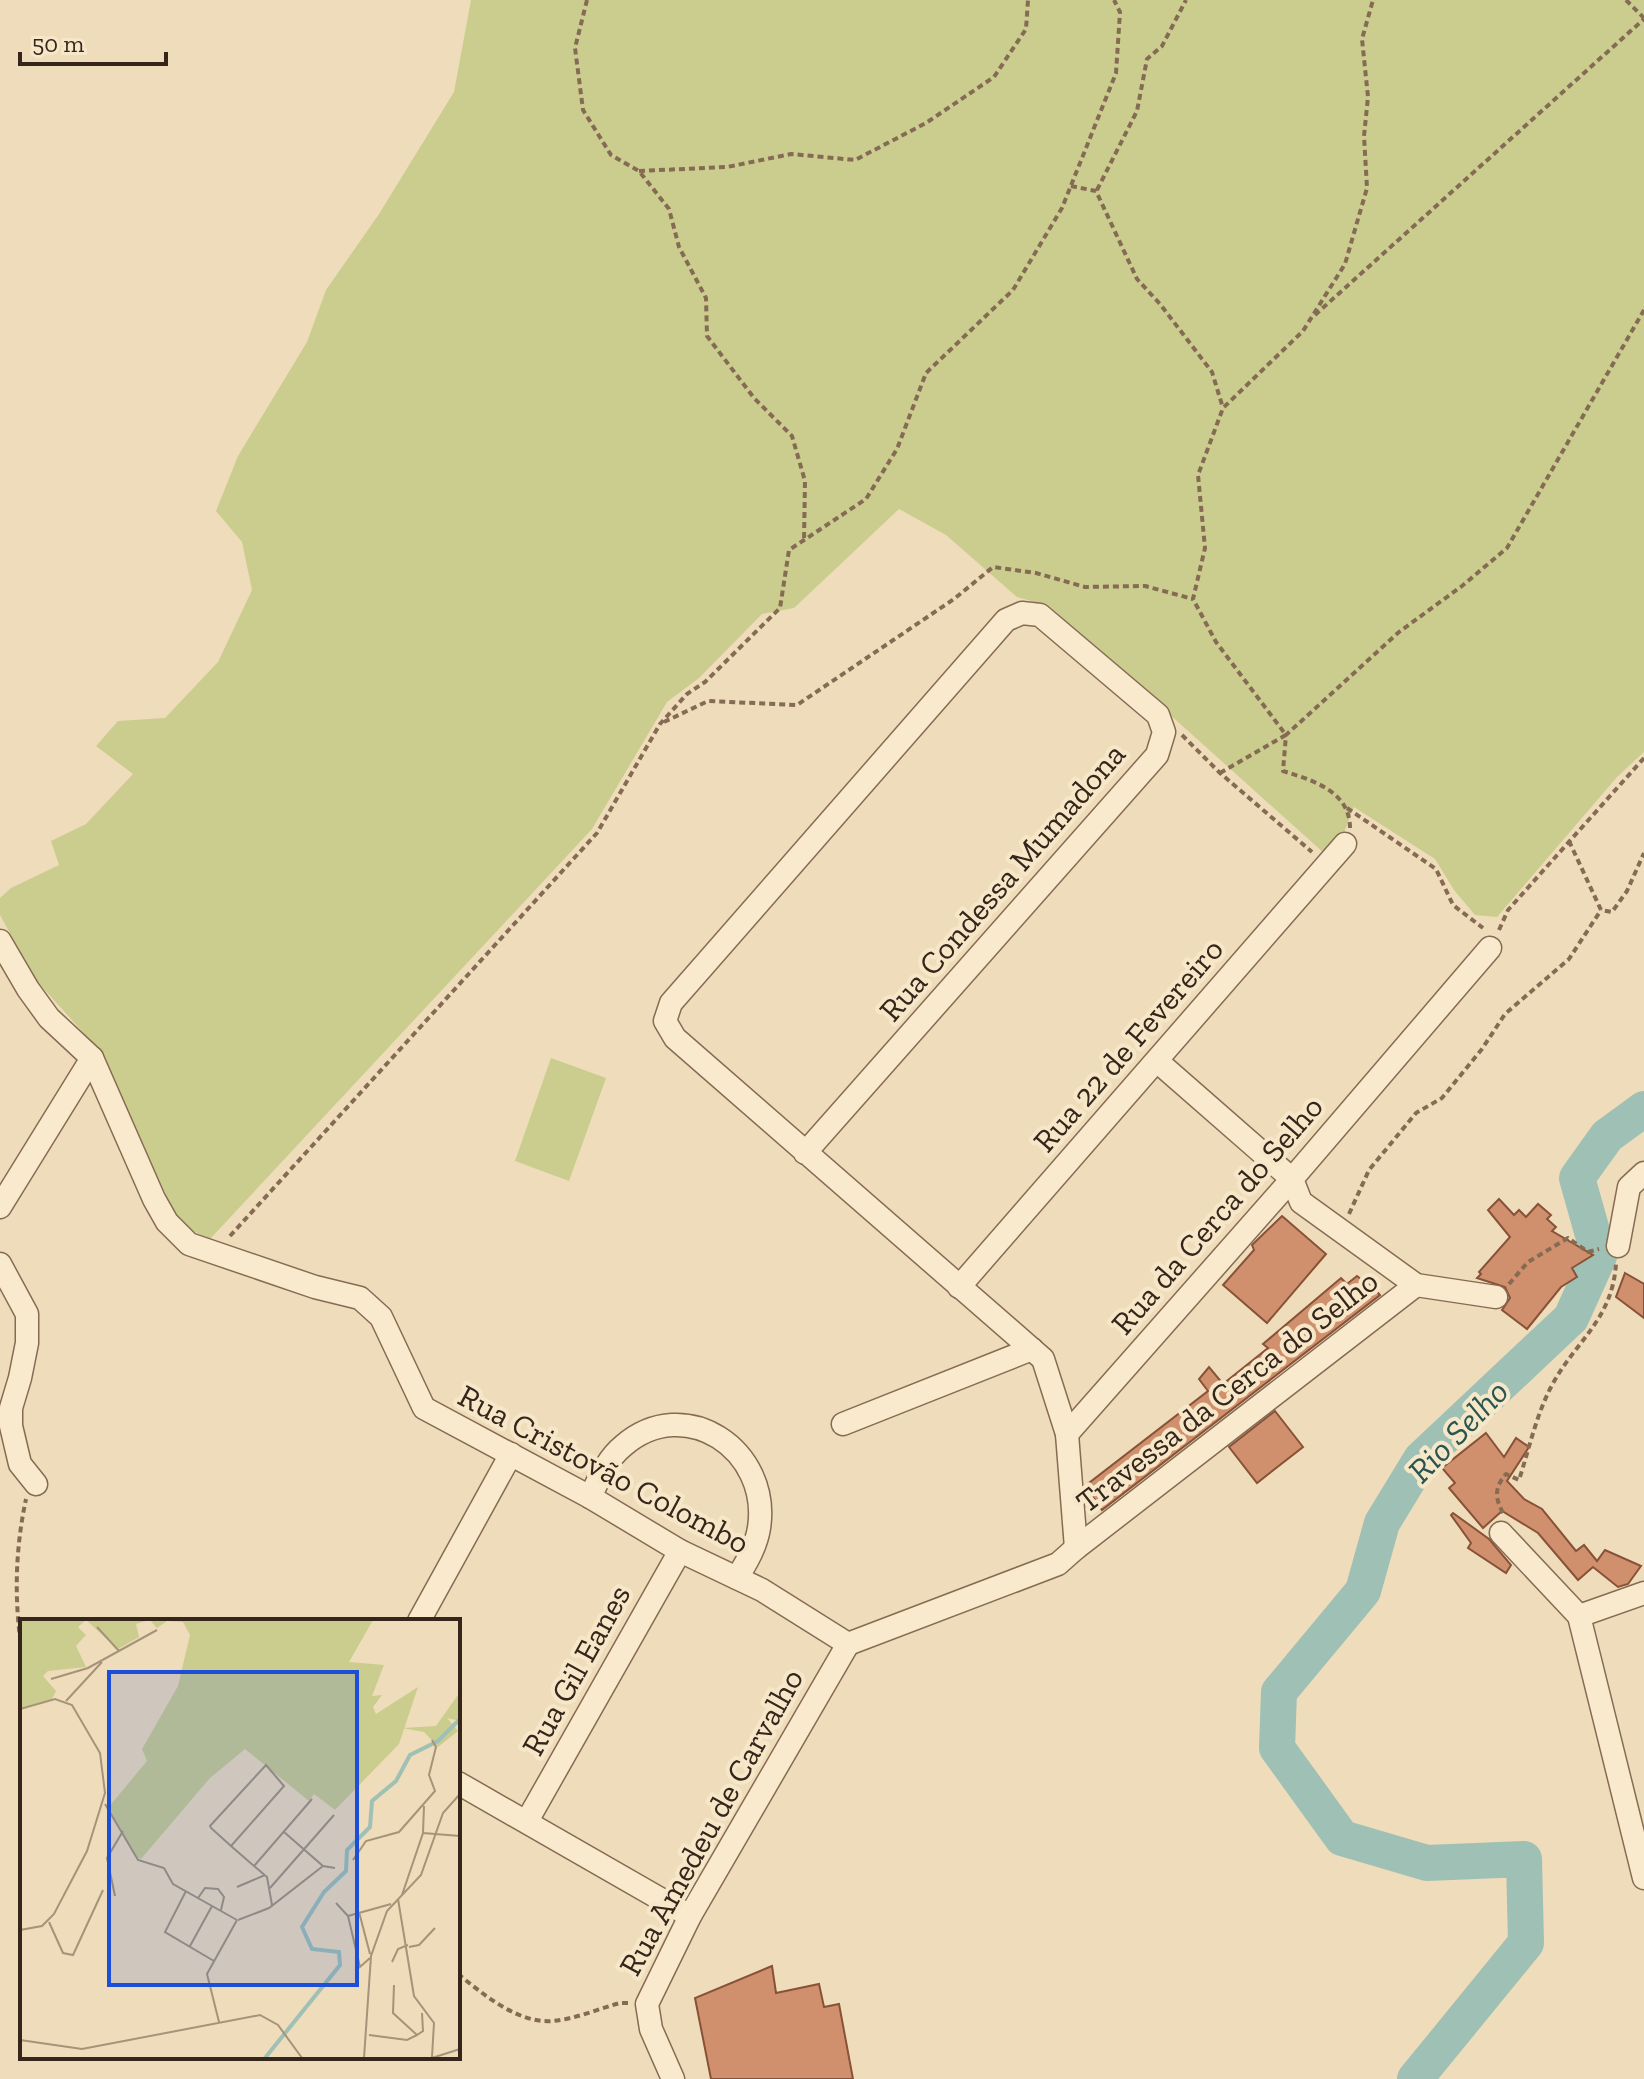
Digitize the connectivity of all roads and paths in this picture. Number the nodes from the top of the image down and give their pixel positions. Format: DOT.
graph roads {
  1 [pos="587,0"];
  2 [pos="1028,0"];
  3 [pos="1114,0"];
  4 [pos="1186,0"];
  5 [pos="1373,0"];
  6 [pos="1626,0"];
  7 [pos="1644,19"];
  8 [pos="639,171"];
  9 [pos="1071,186"];
  10 [pos="1096,191"];
  11 [pos="1644,310"];
  12 [pos="1311,319"];
  13 [pos="1223,408"];
  14 [pos="804,540"];
  15 [pos="1193,599"];
  16 [pos="660,724"];
  17 [pos="1164,732"];
  18 [pos="1286,735"];
  19 [pos="1644,758"];
  20 [pos="1220,773"];
  21 [pos="1347,808"];
  22 [pos="1569,841"];
  23 [pos="1345,844"];
  24 [pos="1644,853"];
  25 [pos="1327,865"];
  26 [pos="1601,910"];
  27 [pos="1492,943"];
  28 [pos="5,954"];
  29 [pos="92,1058"];
  30 [pos="1157,1061"];
  31 [pos="805,1153"];
  32 [pos="1644,1173"];
  33 [pos="1292,1179"];
  34 [pos="0,1207"];
  35 [pos="1340,1230"];
  36 [pos="1618,1246"];
  37 [pos="215,1252"];
  38 [pos="1588,1252"];
  39 [pos="0,1264"];
  40 [pos="1416,1285"];
  41 [pos="959,1287"];
  42 [pos="1496,1297"];
  43 [pos="1032,1349"];
  44 [pos="843,1424"];
  45 [pos="1067,1434"];
  46 [pos="511,1454"];
  47 [pos="36,1484"];
  48 [pos="590,1497"];
  49 [pos="1500,1530"];
  50 [pos="1076,1548"];
  51 [pos="680,1551"];
  52 [pos="737,1578"];
  53 [pos="1644,1593"];
  54 [pos="1579,1616"];
  55 [pos="420,1619"];
  56 [pos="20,1640"];
  57 [pos="848,1644"];
  58 [pos="460,1784"];
  59 [pos="527,1821"];
  60 [pos="1644,1878"];
  61 [pos="690,1916"];
  62 [pos="460,1976"];
  63 [pos="647,2004"];
  64 [pos="673,2079"];
  1 -- 8 [label="path"];
  2 -- 8 [label="path"];
  3 -- 9 [label="path"];
  4 -- 10 [label="path"];
  5 -- 12 [label="path"];
  6 -- 7 [label="path"];
  7 -- 12 [label="path"];
  8 -- 14 [label="path"];
  9 -- 10 [label="path"];
  9 -- 14 [label="path"];
  10 -- 13 [label="path"];
  11 -- 18 [label="path"];
  12 -- 13 [label="path"];
  13 -- 15 [label="path"];
  14 -- 16 [label="path"];
  15 -- 16 [label="path"];
  15 -- 18 [label="path"];
  16 -- 37 [label="path"];
  17 -- 20 [label="path"];
  17 -- 31 [label="street, Rua Condessa Mumadona"];
  17 -- 31 [label="street, Rua Condessa Mumadona"];
  18 -- 20 [label="path"];
  18 -- 21 [label="path"];
  19 -- 22 [label="path"];
  20 -- 25 [label="path"];
  21 -- 23 [label="path"];
  21 -- 27 [label="path"];
  22 -- 26 [label="path"];
  22 -- 27 [label="path"];
  23 -- 25 [label="street, Rua 22 de Fevereiro"];
  24 -- 26 [label="path"];
  25 -- 30 [label="street, Rua 22 de Fevereiro"];
  26 -- 35 [label="path"];
  27 -- 33 [label="street, Rua da Cerca do Selho"];
  28 -- 29 [label="street, Rua Cristovão Colombo"];
  29 -- 34 [label="street"];
  29 -- 37 [label="street, Rua Cristovão Colombo"];
  30 -- 33 [label="street"];
  30 -- 41 [label="street, Rua 22 de Fevereiro"];
  31 -- 41 [label="street"];
  32 -- 36 [label="street"];
  33 -- 35 [label="street"];
  33 -- 45 [label="street, Rua da Cerca do Selho"];
  35 -- 40 [label="street"];
  36 -- 49 [label="path"];
  37 -- 46 [label="street, Rua Cristovão Colombo"];
  38 -- 42 [label="path"];
  39 -- 47 [label="street"];
  40 -- 42 [label="street"];
  40 -- 50 [label="street, Travessa da Cerca do Selho"];
  41 -- 43 [label="street"];
  43 -- 44 [label="street"];
  43 -- 45 [label="street"];
  45 -- 50 [label="street"];
  46 -- 48 [label="street, Rua Cristovão Colombo"];
  46 -- 55 [label="street"];
  47 -- 56 [label="path"];
  48 -- 51 [label="street, Rua Cristovão Colombo"];
  48 -- 52 [label="street"];
  49 -- 54 [label="street"];
  50 -- 57 [label="street"];
  51 -- 52 [label="street, Rua Cristovão Colombo"];
  51 -- 59 [label="street, Rua Gil Eanes"];
  52 -- 57 [label="street, Rua Cristovão Colombo"];
  53 -- 54 [label="street"];
  54 -- 60 [label="street"];
  57 -- 61 [label="street, Rua Amedeu de Carvalho"];
  58 -- 59 [label="street"];
  59 -- 61 [label="street"];
  61 -- 63 [label="street, Rua Amedeu de Carvalho"];
  62 -- 63 [label="path"];
  63 -- 64 [label="street, Rua Amedeu de Carvalho"];
}
